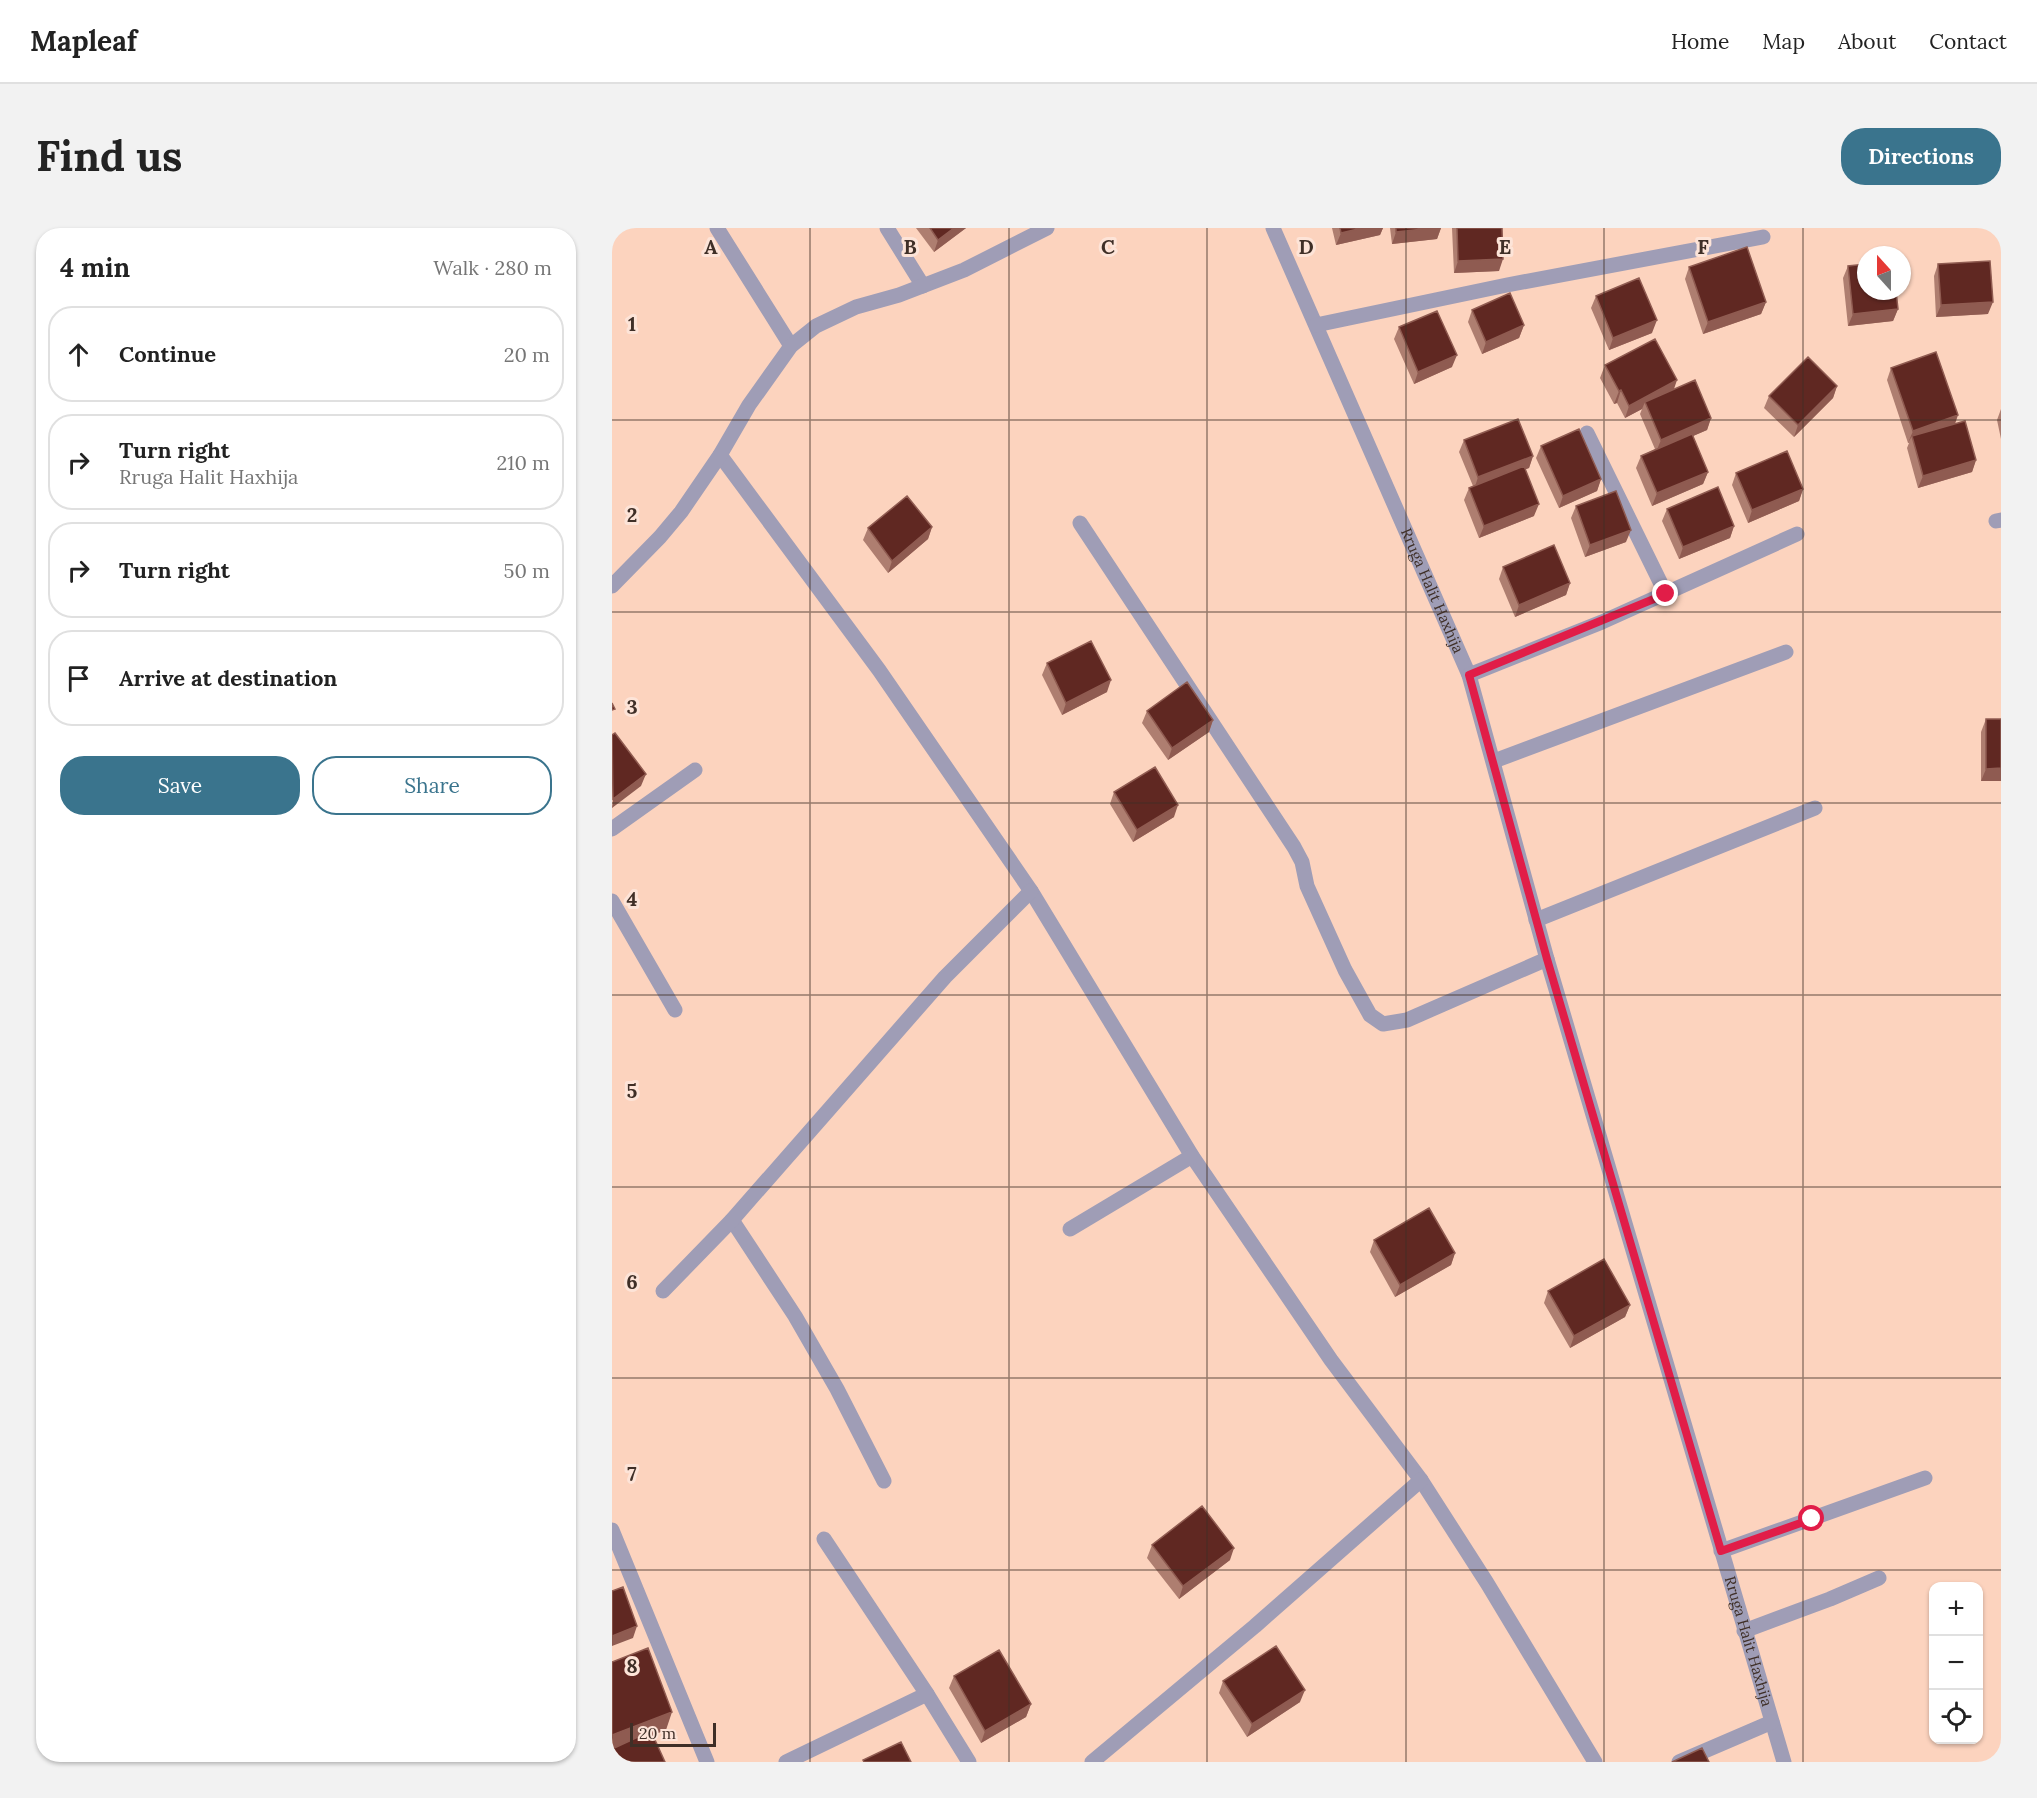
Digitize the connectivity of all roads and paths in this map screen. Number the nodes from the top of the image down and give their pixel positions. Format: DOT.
graph roads {
  1 [pos="717,228"];
  2 [pos="887,228"];
  3 [pos="1047,228"];
  4 [pos="1273,228"];
  5 [pos="1763,237"];
  6 [pos="923,286"];
  7 [pos="1316,325"];
  8 [pos="791,346"];
  9 [pos="1587,433"];
  10 [pos="720,455"];
  11 [pos="1080,523"];
  12 [pos="1797,534"];
  13 [pos="612,586"];
  14 [pos="1666,594"];
  15 [pos="1786,652"];
  16 [pos="1469,675"];
  17 [pos="1494,761"];
  18 [pos="695,770"];
  19 [pos="1815,808"];
  20 [pos="612,829"];
  21 [pos="1031,891"];
  22 [pos="612,901"];
  23 [pos="1536,920"];
  24 [pos="1547,959"];
  25 [pos="675,1010"];
  26 [pos="1192,1156"];
  27 [pos="732,1220"];
  28 [pos="1070,1229"];
  29 [pos="663,1291"];
  30 [pos="1925,1478"];
  31 [pos="884,1480"];
  32 [pos="1421,1480"];
  33 [pos="612,1530"];
  34 [pos="824,1539"];
  35 [pos="1721,1551"];
  36 [pos="1879,1578"];
  37 [pos="1744,1631"];
  38 [pos="927,1694"];
  39 [pos="1772,1722"];
  40 [pos="707,1762"];
  41 [pos="786,1762"];
  42 [pos="969,1762"];
  43 [pos="1092,1762"];
  44 [pos="1595,1762"];
  45 [pos="1679,1762"];
  46 [pos="1784,1762"];
  1 -- 8 [label="street"];
  2 -- 6 [label="street"];
  3 -- 6 [label="street"];
  4 -- 7 [label="street, Rruga Halit Haxhija"];
  5 -- 7 [label="street"];
  6 -- 8 [label="street"];
  7 -- 16 [label="street, Rruga Halit Haxhija"];
  8 -- 10 [label="street"];
  9 -- 14 [label="street"];
  10 -- 13 [label="street"];
  10 -- 21 [label="street"];
  11 -- 24 [label="street"];
  12 -- 14 [label="street"];
  14 -- 16 [label="street"];
  15 -- 17 [label="street"];
  16 -- 17 [label="street, Rruga Halit Haxhija"];
  17 -- 23 [label="street, Rruga Halit Haxhija"];
  18 -- 20 [label="street"];
  19 -- 23 [label="street"];
  21 -- 26 [label="street"];
  21 -- 27 [label="street"];
  22 -- 25 [label="street"];
  23 -- 24 [label="street, Rruga Halit Haxhija"];
  24 -- 35 [label="street, Rruga Halit Haxhija"];
  26 -- 28 [label="street"];
  26 -- 32 [label="street"];
  27 -- 29 [label="street"];
  27 -- 31 [label="street"];
  30 -- 35 [label="street"];
  32 -- 43 [label="street"];
  32 -- 44 [label="street"];
  33 -- 40 [label="street"];
  34 -- 38 [label="street"];
  35 -- 37 [label="street, Rruga Halit Haxhija"];
  36 -- 37 [label="street"];
  37 -- 39 [label="street, Rruga Halit Haxhija"];
  38 -- 41 [label="street"];
  38 -- 42 [label="street"];
  39 -- 45 [label="street"];
  39 -- 46 [label="street, Rruga Halit Haxhija"];
}
